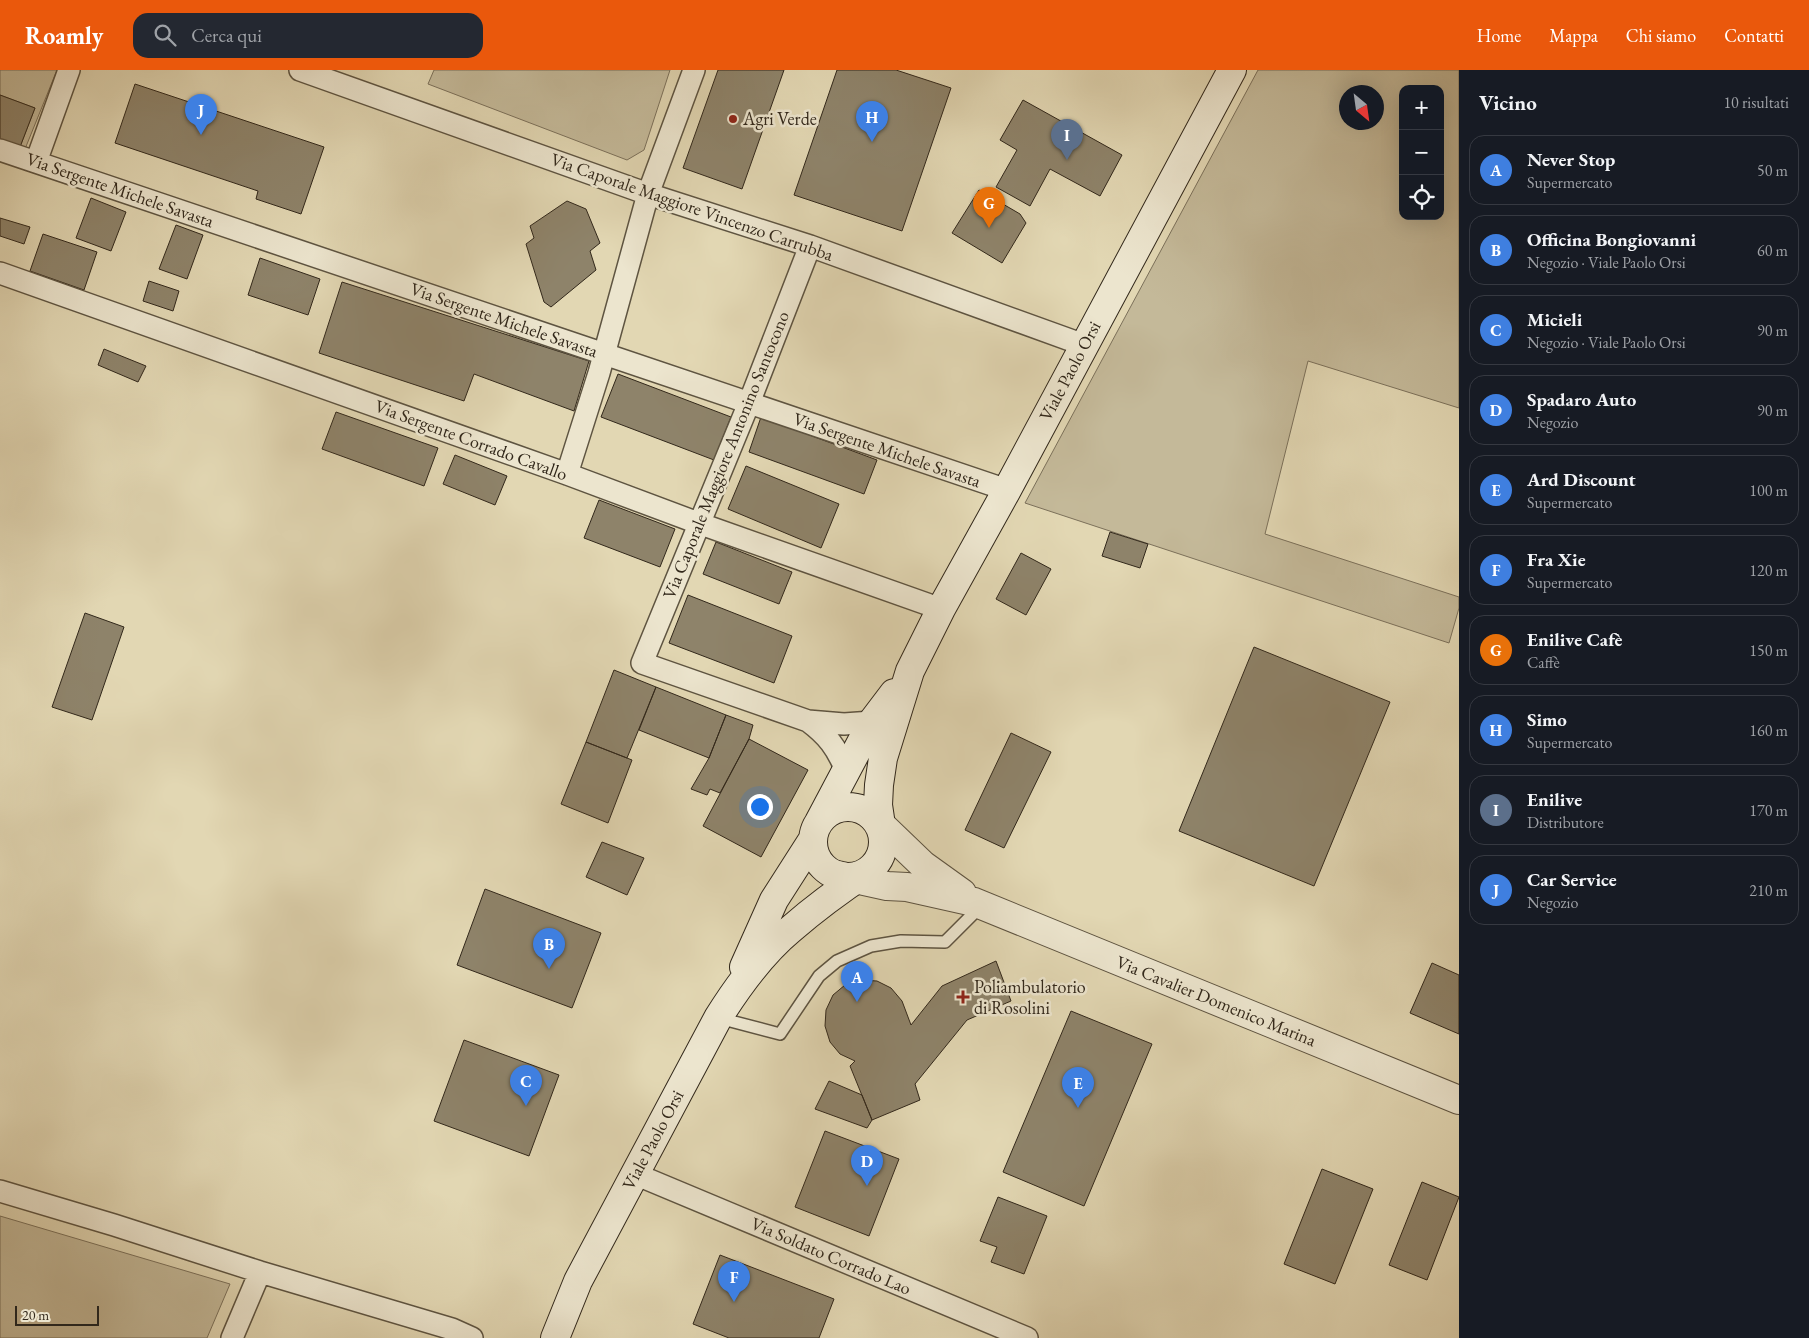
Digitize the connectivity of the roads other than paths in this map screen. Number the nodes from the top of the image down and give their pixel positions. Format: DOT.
graph roads {
  1 [pos="69,70"];
  2 [pos="300,70"];
  3 [pos="694,70"];
  4 [pos="1232,70"];
  5 [pos="0,150"];
  6 [pos="36,162"];
  7 [pos="648,194"];
  8 [pos="810,246"];
  9 [pos="0,273"];
  10 [pos="1084,346"];
  11 [pos="604,353"];
  12 [pos="749,403"];
  13 [pos="567,474"];
  14 [pos="1007,490"];
  15 [pos="698,523"];
  16 [pos="941,609"];
  17 [pos="910,671"];
  18 [pos="808,721"];
  19 [pos="872,722"];
  20 [pos="846,770"];
  21 [pos="878,824"];
  22 [pos="815,832"];
  23 [pos="862,878"];
  24 [pos="978,903"];
  25 [pos="724,1009"];
  26 [pos="1459,1100"];
  27 [pos="635,1174"];
  28 [pos="0,1192"];
  29 [pos="260,1272"];
  30 [pos="578,1281"];
  31 [pos="232,1338"];
  32 [pos="472,1338"];
  33 [pos="535,1338"];
  34 [pos="555,1338"];
  35 [pos="1027,1338"];
  1 -- 6 [label="street"];
  2 -- 7 [label="street, Via Caporale Maggiore Vincenzo Carrubba"];
  3 -- 7 [label="street"];
  4 -- 10 [label="main road, Viale Paolo Orsi"];
  5 -- 6 [label="street, Via Sergente Michele Savasta"];
  6 -- 11 [label="street, Via Sergente Michele Savasta"];
  7 -- 8 [label="street, Via Caporale Maggiore Vincenzo Carrubba"];
  7 -- 11 [label="street"];
  8 -- 10 [label="street, Via Caporale Maggiore Vincenzo Carrubba"];
  8 -- 12 [label="street, Via Caporale Maggiore Antonino Santocono"];
  9 -- 13 [label="street, Via Sergente Corrado Cavallo"];
  10 -- 14 [label="main road, Viale Paolo Orsi"];
  11 -- 12 [label="street, Via Sergente Michele Savasta"];
  11 -- 13 [label="street"];
  12 -- 14 [label="street, Via Sergente Michele Savasta"];
  12 -- 15 [label="street, Via Caporale Maggiore Antonino Santocono"];
  13 -- 15 [label="street, Via Sergente Corrado Cavallo"];
  14 -- 16 [label="main road, Viale Paolo Orsi"];
  15 -- 16 [label="street, Via Sergente Corrado Cavallo"];
  15 -- 18 [label="street, Via Caporale Maggiore Antonino Santocono"];
  16 -- 17 [label="main road, Viale Paolo Orsi"];
  17 -- 19 [label="main road"];
  17 -- 21 [label="main road"];
  18 -- 19 [label="street"];
  18 -- 20 [label="street"];
  19 -- 20 [label="main road"];
  20 -- 22 [label="main road"];
  21 -- 22 [label="main road"];
  21 -- 23 [label="main road"];
  21 -- 24 [label="main road"];
  22 -- 23 [label="main road"];
  22 -- 25 [label="main road"];
  23 -- 24 [label="main road"];
  23 -- 25 [label="main road"];
  24 -- 25 [label="lane"];
  24 -- 26 [label="main road, Via Cavalier Domenico Marina"];
  25 -- 27 [label="main road, Viale Paolo Orsi"];
  27 -- 30 [label="main road, Viale Paolo Orsi"];
  27 -- 35 [label="street, Via Soldato Corrado Lao"];
  28 -- 29 [label="street"];
  29 -- 31 [label="street"];
  29 -- 32 [label="street"];
  30 -- 33 [label="main road, Viale Paolo Orsi"];
  30 -- 34 [label="main road, Viale Paolo Orsi"];
}
